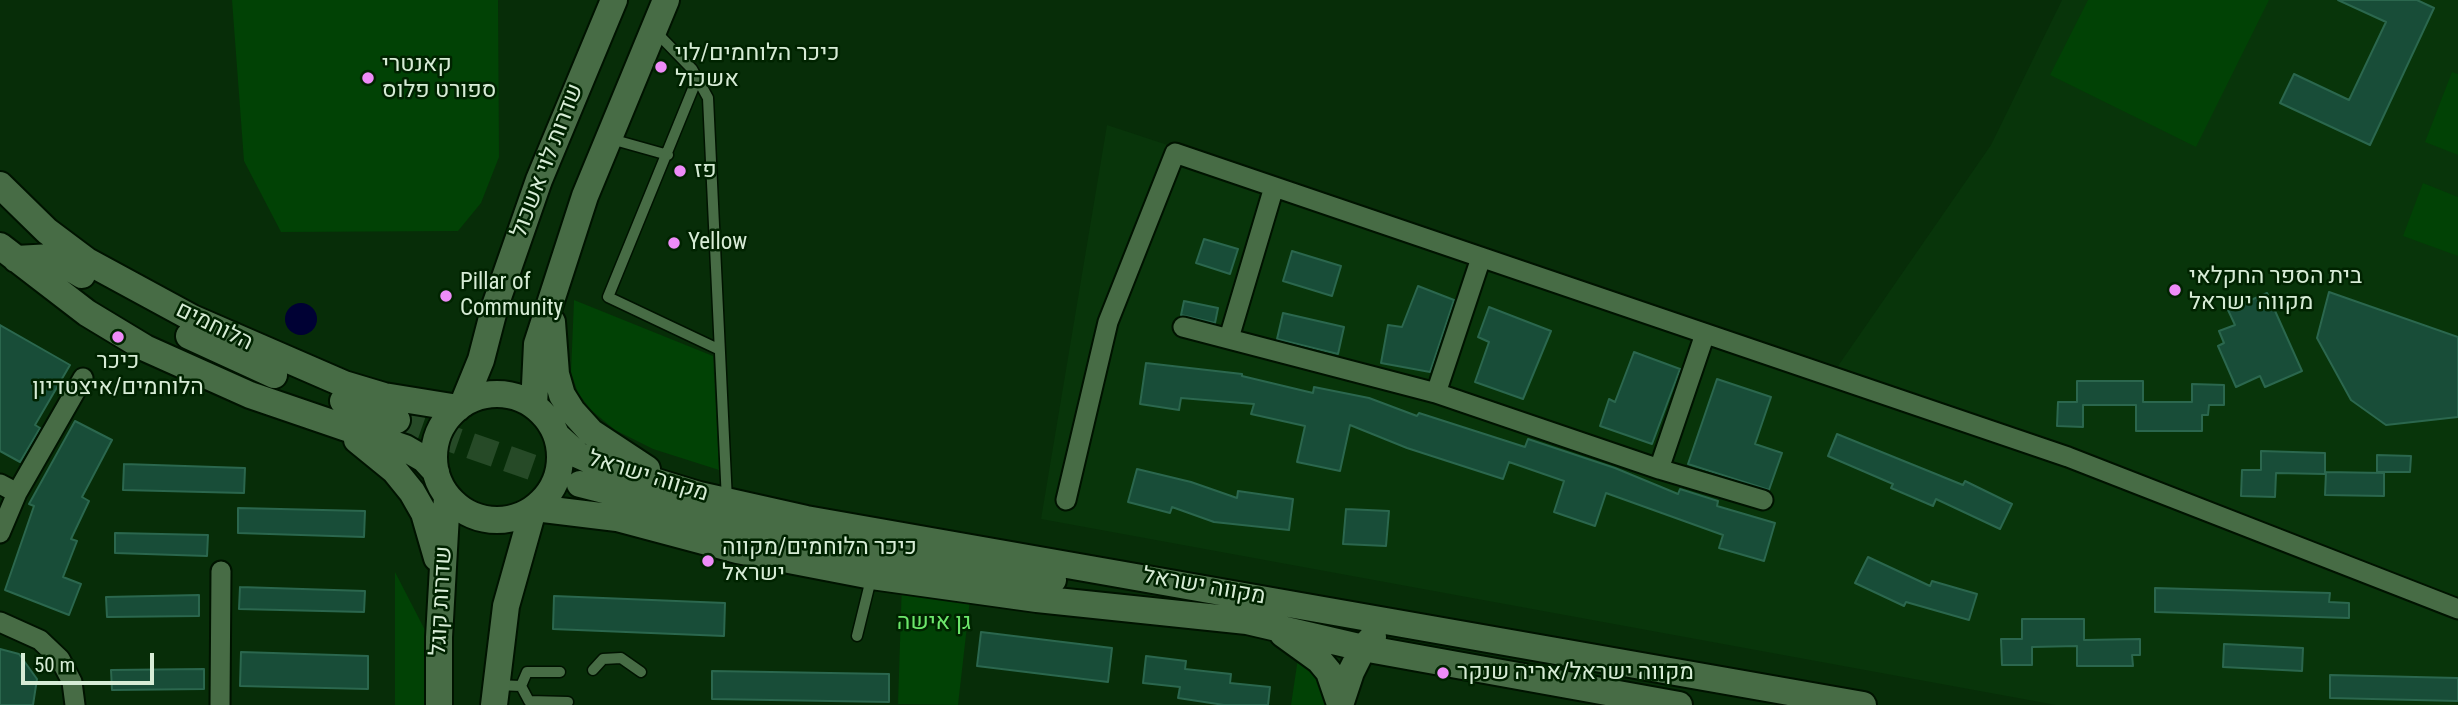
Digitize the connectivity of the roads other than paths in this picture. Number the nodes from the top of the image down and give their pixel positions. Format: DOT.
graph roads {
  1 [pos="614,0"];
  2 [pos="666,0"];
  3 [pos="653,29"];
  4 [pos="698,79"];
  5 [pos="607,138"];
  6 [pos="668,155"];
  7 [pos="0,185"];
  8 [pos="1274,187"];
  9 [pos="47,231"];
  10 [pos="8,252"];
  11 [pos="52,257"];
  12 [pos="1481,258"];
  13 [pos="551,301"];
  14 [pos="1183,327"];
  15 [pos="1705,334"];
  16 [pos="1229,338"];
  17 [pos="718,348"];
  18 [pos="83,378"];
  19 [pos="1436,393"];
  20 [pos="461,406"];
  21 [pos="534,406"];
  22 [pos="397,420"];
  23 [pos="342,429"];
  24 [pos="557,436"];
  25 [pos="1659,469"];
  26 [pos="436,472"];
  27 [pos="580,484"];
  28 [pos="8,489"];
  29 [pos="699,495"];
  30 [pos="447,497"];
  31 [pos="1066,500"];
  32 [pos="1763,500"];
  33 [pos="727,501"];
  34 [pos="534,509"];
  35 [pos="0,533"];
  36 [pos="221,571"];
  37 [pos="1112,571"];
  38 [pos="872,576"];
  39 [pos="1076,583"];
  40 [pos="441,592"];
  41 [pos="1104,604"];
  42 [pos="2458,609"];
  43 [pos="0,622"];
  44 [pos="1403,624"];
  45 [pos="1270,625"];
  46 [pos="857,636"];
  47 [pos="1363,648"];
  48 [pos="593,670"];
  49 [pos="560,672"];
  50 [pos="641,672"];
  51 [pos="504,692"];
  52 [pos="568,702"];
  53 [pos="220,704"];
  54 [pos="75,705"];
  55 [pos="439,705"];
  56 [pos="1340,705"];
  57 [pos="1679,705"];
  58 [pos="1863,705"];
  1 -- 20 [label="main road, שדרות לוי אשכול"];
  2 -- 3 [label="main road, שדרות לוי אשכול"];
  3 -- 4 [label="lane"];
  3 -- 5 [label="main road, שדרות לוי אשכול"];
  4 -- 6 [label="lane"];
  4 -- 17 [label="lane"];
  5 -- 6 [label="lane"];
  5 -- 13 [label="main road, שדרות לוי אשכול"];
  6 -- 17 [label="lane"];
  7 -- 9 [label="main road, הלוחמים"];
  8 -- 12 [label="street"];
  8 -- 16 [label="street"];
  8 -- 31 [label="street"];
  9 -- 11 [label="main road"];
  9 -- 20 [label="main road, הלוחמים"];
  10 -- 11 [label="main road"];
  10 -- 23 [label="main road, הלוחמים"];
  11 -- 22 [label="main road"];
  12 -- 15 [label="street"];
  12 -- 19 [label="street"];
  13 -- 21 [label="main road, שדרות לוי אשכול"];
  13 -- 29 [label="main road"];
  14 -- 16 [label="street"];
  15 -- 25 [label="street"];
  15 -- 42 [label="street"];
  16 -- 19 [label="street"];
  17 -- 33 [label="lane"];
  18 -- 28 [label="street"];
  19 -- 25 [label="street"];
  20 -- 21 [label="main road"];
  20 -- 26 [label="main road"];
  21 -- 24 [label="main road"];
  23 -- 26 [label="main road, הלוחמים"];
  23 -- 40 [label="main road"];
  24 -- 29 [label="main road, מקווה ישראל"];
  24 -- 34 [label="main road"];
  25 -- 32 [label="street"];
  26 -- 30 [label="main road"];
  27 -- 39 [label="main road"];
  28 -- 35 [label="street"];
  29 -- 33 [label="main road, מקווה ישראל"];
  30 -- 34 [label="main road"];
  30 -- 40 [label="main road, שדרות קוגל"];
  33 -- 37 [label="main road, מקווה ישראל"];
  34 -- 38 [label="main road, מקווה ישראל"];
  34 -- 51 [label="main road"];
  36 -- 53 [label="street"];
  37 -- 39 [label="main road"];
  37 -- 44 [label="main road, מקווה ישראל"];
  38 -- 41 [label="main road, מקווה ישראל"];
  38 -- 46 [label="lane"];
  39 -- 41 [label="main road"];
  40 -- 55 [label="main road, שדרות קוגל"];
  41 -- 45 [label="main road, מקווה ישראל"];
  43 -- 54 [label="street"];
  44 -- 47 [label="main road"];
  44 -- 58 [label="main road, מקווה ישראל"];
  45 -- 47 [label="main road, מקווה ישראל"];
  45 -- 56 [label="main road"];
  47 -- 56 [label="main road"];
  47 -- 57 [label="main road, מקווה ישראל"];
  48 -- 50 [label="lane"];
  49 -- 51 [label="lane"];
  51 -- 52 [label="lane"];
}
